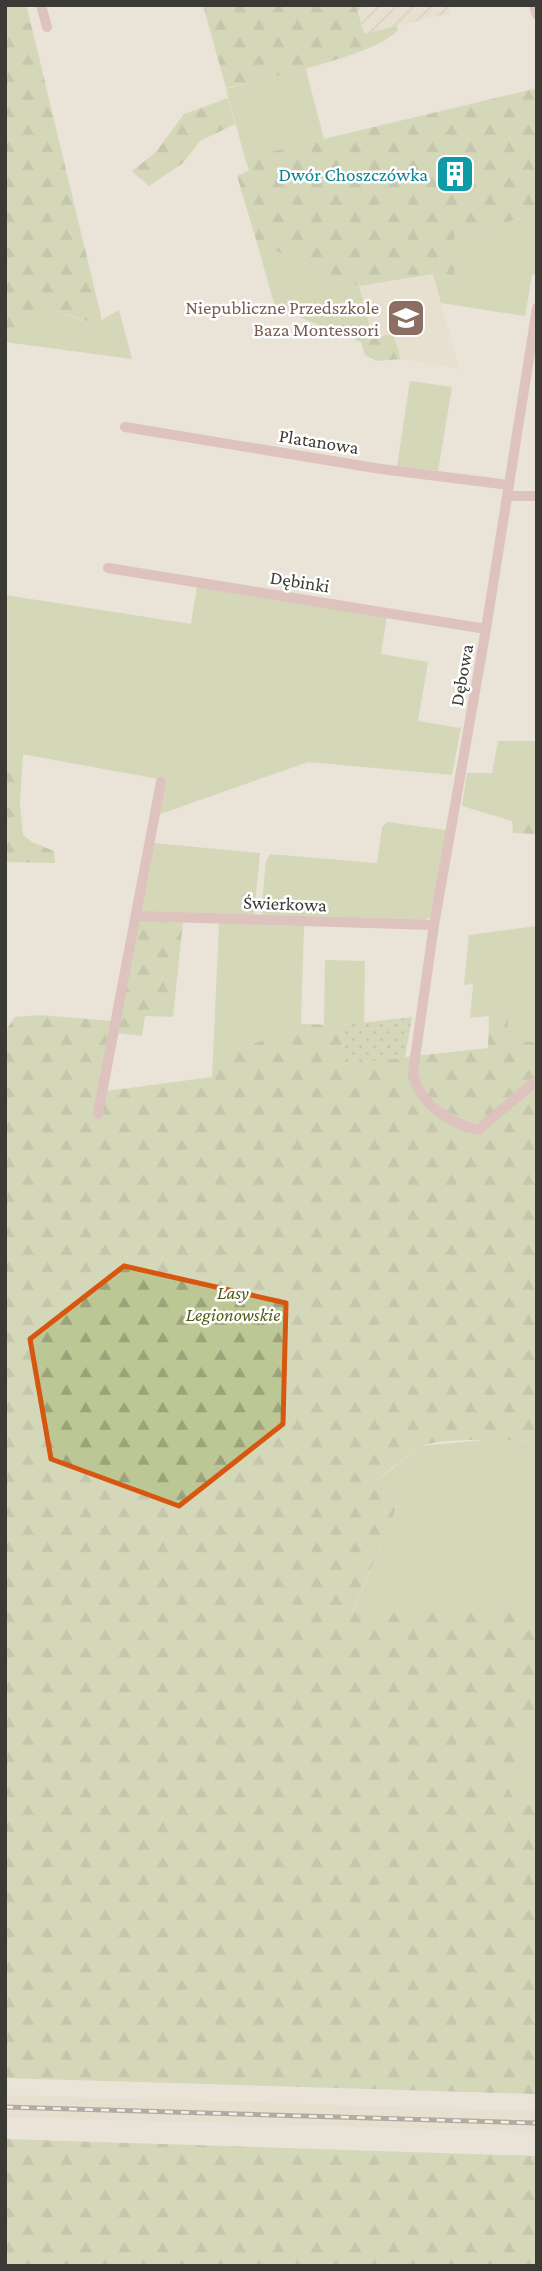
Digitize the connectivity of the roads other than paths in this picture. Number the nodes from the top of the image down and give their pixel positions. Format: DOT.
graph roads {
  1 [pos="41,5"];
  2 [pos="534,5"];
  3 [pos="537,15"];
  4 [pos="47,27"];
  5 [pos="537,308"];
  6 [pos="125,428"];
  7 [pos="508,490"];
  8 [pos="537,496"];
  9 [pos="108,568"];
  10 [pos="486,629"];
  11 [pos="161,782"];
  12 [pos="136,916"];
  13 [pos="434,925"];
  14 [pos="537,1080"];
  15 [pos="98,1114"];
  1 -- 4 [label="street"];
  2 -- 3 [label="street"];
  5 -- 7 [label="street, Dębowa"];
  6 -- 7 [label="street, Platanowa"];
  7 -- 8 [label="street, Platanowa"];
  7 -- 10 [label="street, Dębowa"];
  9 -- 10 [label="street, Dębinki"];
  10 -- 13 [label="street, Dębowa"];
  11 -- 12 [label="street"];
  12 -- 13 [label="street, Świerkowa"];
  12 -- 15 [label="street"];
  13 -- 14 [label="street, Dębowa"];
}
